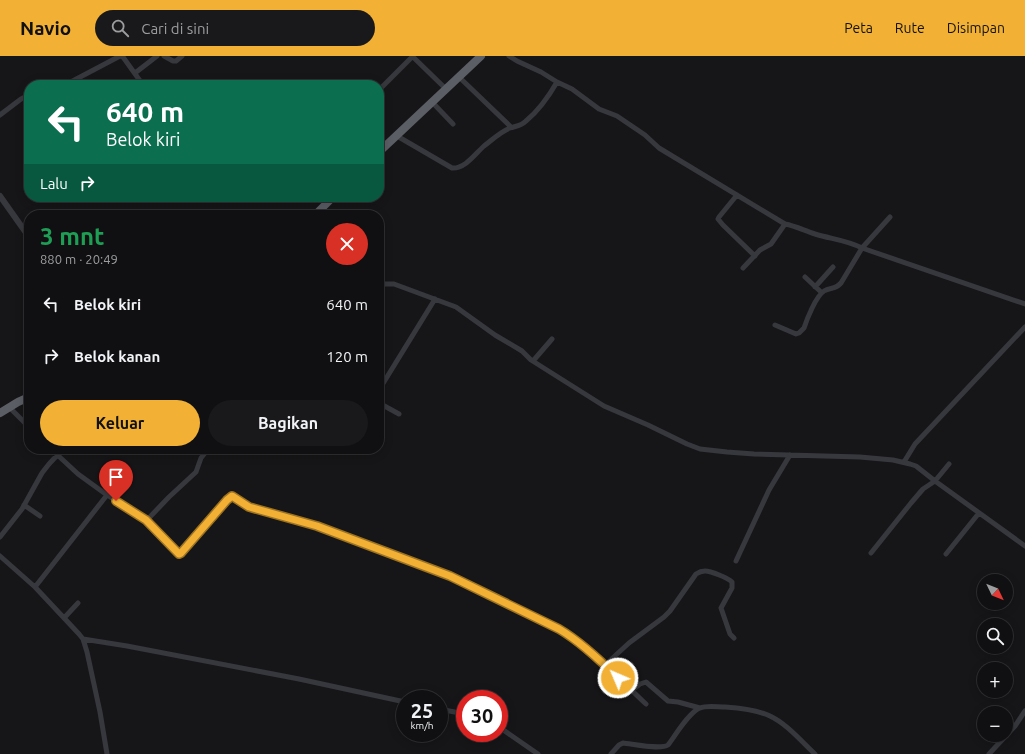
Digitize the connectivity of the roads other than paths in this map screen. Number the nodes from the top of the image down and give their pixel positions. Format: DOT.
graph roads {
  1 [pos="157,56"];
  2 [pos="164,56"];
  3 [pos="182,56"];
  4 [pos="413,56"];
  5 [pos="481,56"];
  6 [pos="509,56"];
  7 [pos="134,73"];
  8 [pos="459,77"];
  9 [pos="74,80"];
  10 [pos="139,80"];
  11 [pos="557,82"];
  12 [pos="384,85"];
  13 [pos="446,89"];
  14 [pos="24,98"];
  15 [pos="432,102"];
  16 [pos="0,115"];
  17 [pos="453,124"];
  18 [pos="511,128"];
  19 [pos="396,136"];
  20 [pos="384,147"];
  21 [pos="737,195"];
  22 [pos="0,196"];
  23 [pos="328,202"];
  24 [pos="320,210"];
  25 [pos="890,217"];
  26 [pos="785,224"];
  27 [pos="24,230"];
  28 [pos="862,248"];
  29 [pos="755,256"];
  30 [pos="833,267"];
  31 [pos="743,268"];
  32 [pos="804,277"];
  33 [pos="384,284"];
  34 [pos="816,287"];
  35 [pos="821,292"];
  36 [pos="435,299"];
  37 [pos="1025,304"];
  38 [pos="775,325"];
  39 [pos="1025,327"];
  40 [pos="552,340"];
  41 [pos="533,361"];
  42 [pos="384,382"];
  43 [pos="24,400"];
  44 [pos="384,406"];
  45 [pos="9,407"];
  46 [pos="0,413"];
  47 [pos="399,414"];
  48 [pos="24,423"];
  49 [pos="205,454"];
  50 [pos="790,455"];
  51 [pos="57,456"];
  52 [pos="904,462"];
  53 [pos="949,464"];
  54 [pos="934,481"];
  55 [pos="107,495"];
  56 [pos="24,505"];
  57 [pos="979,513"];
  58 [pos="40,516"];
  59 [pos="146,520"];
  60 [pos="0,536"];
  61 [pos="1025,546"];
  62 [pos="871,552"];
  63 [pos="946,554"];
  64 [pos="0,556"];
  65 [pos="736,561"];
  66 [pos="35,588"];
  67 [pos="78,604"];
  68 [pos="64,618"];
  69 [pos="734,638"];
  70 [pos="83,639"];
  71 [pos="605,665"];
  72 [pos="631,691"];
  73 [pos="396,700"];
  74 [pos="646,704"];
  75 [pos="700,708"];
  76 [pos="1025,711"];
  77 [pos="508,734"];
  78 [pos="107,754"];
  79 [pos="538,754"];
  80 [pos="611,754"];
  81 [pos="815,754"];
  82 [pos="989,754"];
  1 -- 7 [label="street"];
  2 -- 3 [label="street"];
  4 -- 12 [label="street"];
  4 -- 13 [label="street"];
  5 -- 8 [label="highway"];
  6 -- 11 [label="street"];
  7 -- 9 [label="street"];
  7 -- 10 [label="street"];
  8 -- 13 [label="highway"];
  8 -- 18 [label="street"];
  11 -- 18 [label="street"];
  11 -- 21 [label="street"];
  13 -- 15 [label="highway"];
  14 -- 16 [label="street"];
  15 -- 17 [label="street"];
  15 -- 19 [label="highway"];
  18 -- 19 [label="street"];
  19 -- 20 [label="highway"];
  21 -- 26 [label="street"];
  21 -- 29 [label="street"];
  22 -- 27 [label="street"];
  23 -- 24 [label="highway"];
  25 -- 28 [label="street"];
  26 -- 28 [label="street"];
  26 -- 29 [label="street"];
  28 -- 35 [label="street"];
  28 -- 37 [label="street"];
  29 -- 31 [label="street"];
  30 -- 34 [label="street"];
  32 -- 34 [label="street"];
  33 -- 36 [label="street"];
  34 -- 35 [label="street"];
  35 -- 38 [label="street"];
  36 -- 41 [label="street"];
  36 -- 42 [label="street"];
  39 -- 52 [label="street"];
  40 -- 41 [label="street"];
  41 -- 50 [label="street"];
  43 -- 45 [label="highway"];
  44 -- 47 [label="street"];
  45 -- 46 [label="highway"];
  45 -- 48 [label="street"];
  49 -- 59 [label="street"];
  50 -- 52 [label="street"];
  50 -- 65 [label="street"];
  51 -- 55 [label="street"];
  51 -- 56 [label="street"];
  52 -- 54 [label="street"];
  53 -- 54 [label="street"];
  54 -- 57 [label="street"];
  54 -- 62 [label="street"];
  55 -- 59 [label="street"];
  55 -- 66 [label="street"];
  56 -- 58 [label="street"];
  56 -- 60 [label="street"];
  57 -- 61 [label="street"];
  57 -- 63 [label="street"];
  59 -- 71 [label="street"];
  64 -- 66 [label="street"];
  66 -- 68 [label="street"];
  67 -- 68 [label="street"];
  68 -- 70 [label="street"];
  69 -- 71 [label="street"];
  70 -- 73 [label="street"];
  70 -- 78 [label="street"];
  71 -- 72 [label="street"];
  72 -- 74 [label="street"];
  72 -- 75 [label="street"];
  75 -- 80 [label="street"];
  75 -- 81 [label="street"];
  76 -- 82 [label="street"];
  77 -- 79 [label="street"];
}
